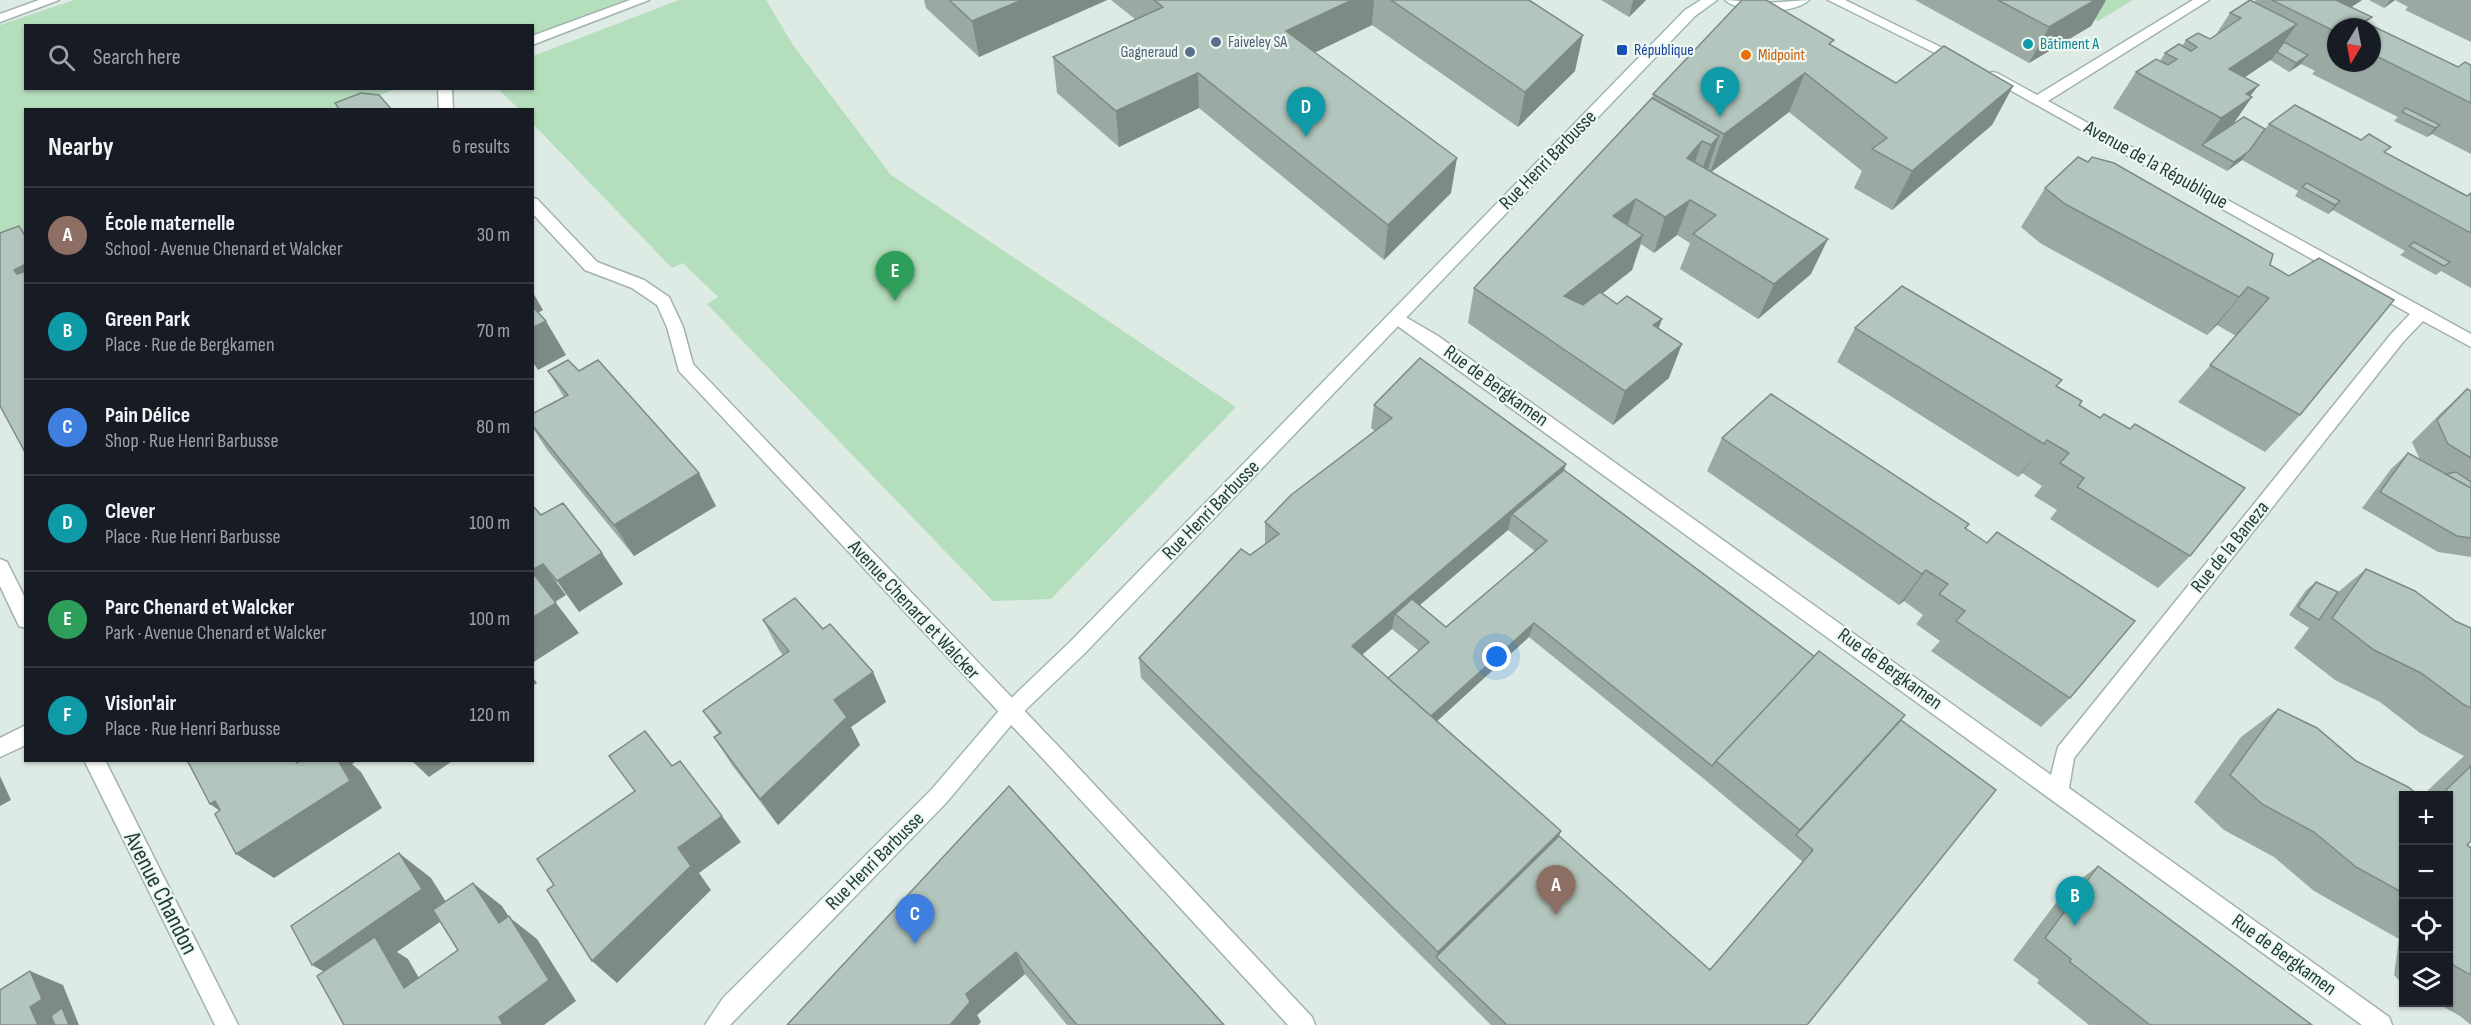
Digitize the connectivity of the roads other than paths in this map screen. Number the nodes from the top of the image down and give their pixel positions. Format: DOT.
graph roads {
  1 [pos="52,0"];
  2 [pos="642,0"];
  3 [pos="1710,0"];
  4 [pos="1732,0"];
  5 [pos="1802,0"];
  6 [pos="1835,0"];
  7 [pos="2202,0"];
  8 [pos="0,18"];
  9 [pos="534,40"];
  10 [pos="445,90"];
  11 [pos="2039,100"];
  12 [pos="446,108"];
  13 [pos="534,205"];
  14 [pos="2421,313"];
  15 [pos="1396,319"];
  16 [pos="2471,341"];
  17 [pos="0,567"];
  18 [pos="24,616"];
  19 [pos="1010,712"];
  20 [pos="24,735"];
  21 [pos="0,748"];
  22 [pos="95,762"];
  23 [pos="2058,791"];
  24 [pos="227,1025"];
  25 [pos="716,1025"];
  26 [pos="1304,1025"];
  27 [pos="2381,1025"];
  1 -- 8 [label="street"];
  2 -- 9 [label="street"];
  3 -- 15 [label="street, Rue Henri Barbusse"];
  4 -- 5 [label="street"];
  6 -- 11 [label="street, Avenue de la République"];
  7 -- 11 [label="street"];
  10 -- 12 [label="street"];
  11 -- 14 [label="street, Avenue de la République"];
  13 -- 19 [label="street, Avenue Chenard et Walcker"];
  14 -- 16 [label="street, Avenue de la République"];
  14 -- 23 [label="street, Rue de la Baneza"];
  15 -- 19 [label="street, Rue Henri Barbusse"];
  15 -- 23 [label="street, Rue de Bergkamen"];
  17 -- 18 [label="street"];
  19 -- 25 [label="street, Rue Henri Barbusse"];
  19 -- 26 [label="street, Avenue Chenard et Walcker"];
  20 -- 21 [label="street"];
  22 -- 24 [label="street, Avenue Chandon"];
  23 -- 27 [label="street, Rue de Bergkamen"];
}
